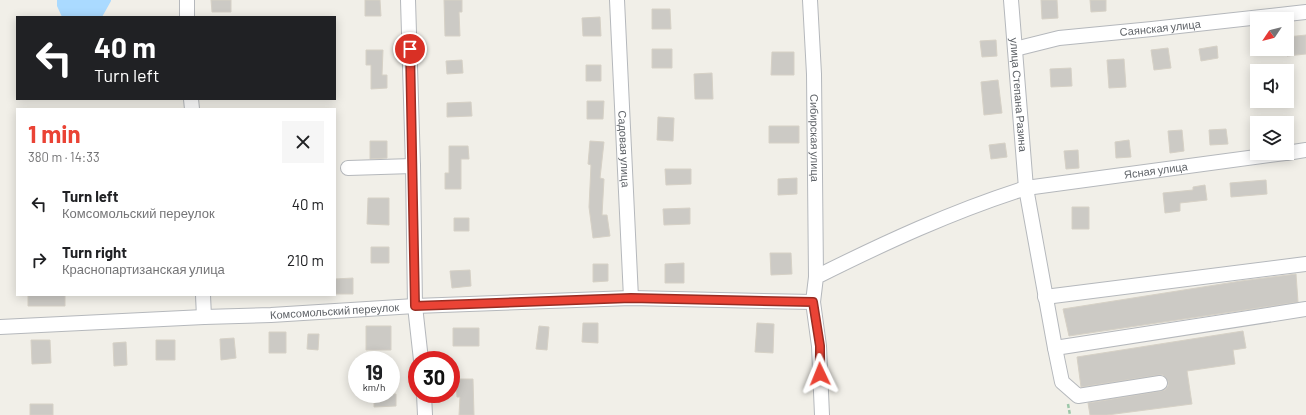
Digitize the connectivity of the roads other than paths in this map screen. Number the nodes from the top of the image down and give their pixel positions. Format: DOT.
graph roads {
  1 [pos="187,0"];
  2 [pos="408,0"];
  3 [pos="617,0"];
  4 [pos="810,0"];
  5 [pos="1011,0"];
  6 [pos="1306,12"];
  7 [pos="188,16"];
  8 [pos="1015,49"];
  9 [pos="1306,150"];
  10 [pos="1294,152"];
  11 [pos="1250,158"];
  12 [pos="413,166"];
  13 [pos="348,168"];
  14 [pos="1026,188"];
  15 [pos="1306,264"];
  16 [pos="816,277"];
  17 [pos="203,296"];
  18 [pos="1045,297"];
  19 [pos="631,298"];
  20 [pos="813,302"];
  21 [pos="415,306"];
  22 [pos="1306,309"];
  23 [pos="204,317"];
  24 [pos="0,327"];
  25 [pos="1055,348"];
  26 [pos="420,351"];
  27 [pos="1160,383"];
  28 [pos="424,403"];
  29 [pos="425,415"];
  30 [pos="822,415"];
  1 -- 7 [label="street"];
  2 -- 12 [label="street"];
  3 -- 19 [label="street, Садовая улица"];
  4 -- 16 [label="street, Сибирская улица"];
  5 -- 8 [label="street, улица Степана Разина"];
  6 -- 8 [label="street, Саянская улица"];
  8 -- 14 [label="street, улица Степана Разина"];
  9 -- 10 [label="street, Ясная улица"];
  11 -- 14 [label="street, Ясная улица"];
  12 -- 13 [label="street"];
  12 -- 21 [label="street"];
  14 -- 16 [label="street, Ясная улица"];
  14 -- 18 [label="street, улица Степана Разина"];
  15 -- 18 [label="street"];
  16 -- 20 [label="street, Сибирская улица"];
  17 -- 23 [label="street"];
  18 -- 25 [label="street, улица Степана Разина"];
  19 -- 20 [label="street, Комсомольский переулок"];
  19 -- 21 [label="street, Комсомольский переулок"];
  20 -- 30 [label="street, Сибирская улица"];
  21 -- 23 [label="street, Комсомольский переулок"];
  21 -- 26 [label="street"];
  22 -- 25 [label="street"];
  23 -- 24 [label="street, Комсомольский переулок"];
  25 -- 27 [label="street, улица Степана Разина"];
  28 -- 29 [label="street"];
}
